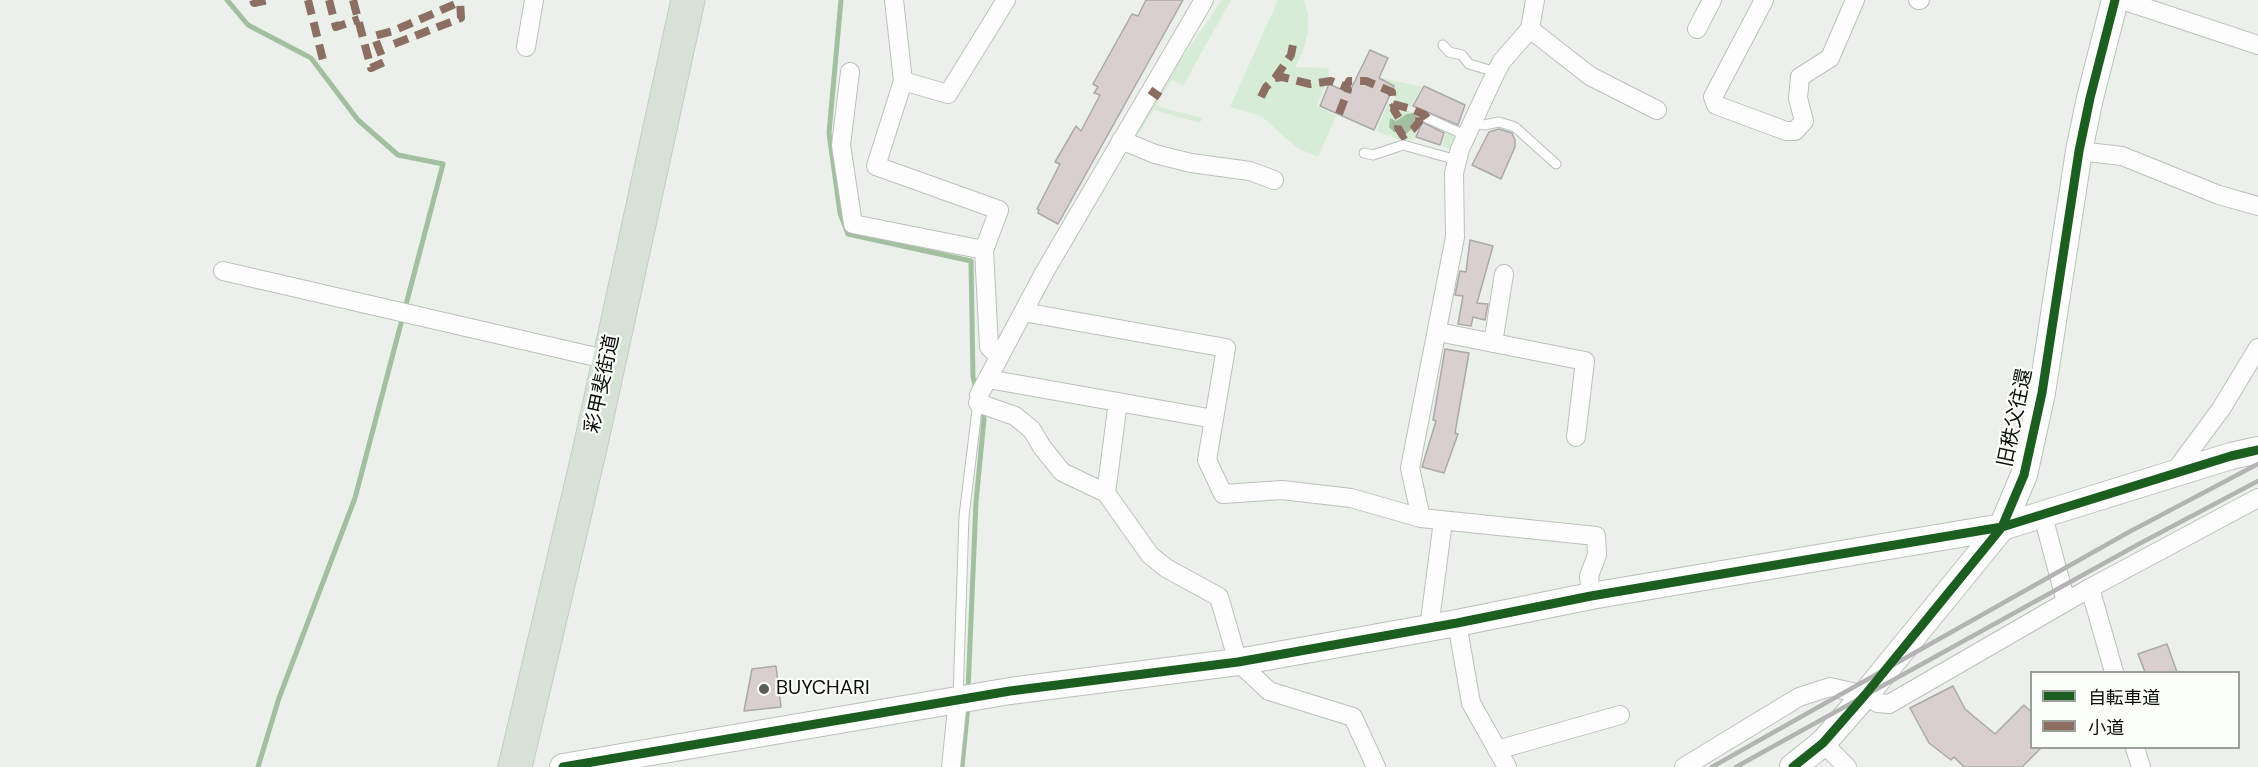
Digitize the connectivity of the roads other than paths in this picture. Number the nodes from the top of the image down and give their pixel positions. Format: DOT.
graph roads {
  1 [pos="534,0"];
  2 [pos="688,0"];
  3 [pos="706,0"];
  4 [pos="894,0"];
  5 [pos="1006,0"];
  6 [pos="1204,0"];
  7 [pos="1535,0"];
  8 [pos="1712,0"];
  9 [pos="1764,0"];
  10 [pos="1855,0"];
  11 [pos="2115,0"];
  12 [pos="2122,0"];
  13 [pos="1530,29"];
  14 [pos="1697,29"];
  15 [pos="1443,45"];
  16 [pos="2258,45"];
  17 [pos="526,47"];
  18 [pos="850,72"];
  19 [pos="1496,72"];
  20 [pos="903,81"];
  21 [pos="1657,110"];
  22 [pos="1427,118"];
  23 [pos="1468,129"];
  24 [pos="1121,140"];
  25 [pos="2079,151"];
  26 [pos="1364,153"];
  27 [pos="1457,160"];
  28 [pos="1556,164"];
  29 [pos="1274,180"];
  30 [pos="2258,206"];
  31 [pos="984,250"];
  32 [pos="223,271"];
  33 [pos="1504,274"];
  34 [pos="1023,312"];
  35 [pos="1438,332"];
  36 [pos="1493,343"];
  37 [pos="2258,348"];
  38 [pos="999,357"];
  39 [pos="609,360"];
  40 [pos="988,379"];
  41 [pos="979,399"];
  42 [pos="1118,402"];
  43 [pos="1214,419"];
  44 [pos="1576,436"];
  45 [pos="2258,450"];
  46 [pos="2172,475"];
  47 [pos="1106,493"];
  48 [pos="2258,498"];
  49 [pos="2043,516"];
  50 [pos="1421,518"];
  51 [pos="1443,521"];
  52 [pos="2002,527"];
  53 [pos="2090,588"];
  54 [pos="1591,596"];
  55 [pos="2066,602"];
  56 [pos="1457,623"];
  57 [pos="1430,628"];
  58 [pos="1238,662"];
  59 [pos="2114,671"];
  60 [pos="1865,695"];
  61 [pos="958,699"];
  62 [pos="1620,715"];
  63 [pos="1823,743"];
  64 [pos="2136,749"];
  65 [pos="1497,750"];
  66 [pos="514,767"];
  67 [pos="536,767"];
  68 [pos="563,767"];
  69 [pos="951,767"];
  70 [pos="1376,767"];
  71 [pos="1507,767"];
  72 [pos="1684,767"];
  73 [pos="1793,767"];
  74 [pos="1846,767"];
  75 [pos="2141,767"];
  1 -- 17 [label="street"];
  2 -- 39 [label="highway, 彩甲斐街道"];
  3 -- 67 [label="highway, 彩甲斐街道"];
  4 -- 20 [label="street"];
  5 -- 20 [label="street"];
  6 -- 24 [label="street"];
  7 -- 13 [label="street"];
  8 -- 14 [label="street"];
  9 -- 10 [label="street"];
  11 -- 25 [label="street, 旧秩父往還"];
  12 -- 16 [label="street"];
  13 -- 19 [label="street"];
  13 -- 21 [label="street"];
  15 -- 19 [label="lane"];
  18 -- 31 [label="street"];
  19 -- 23 [label="street"];
  20 -- 31 [label="street"];
  22 -- 23 [label="lane"];
  23 -- 27 [label="street"];
  23 -- 28 [label="lane"];
  24 -- 29 [label="street"];
  24 -- 34 [label="street"];
  25 -- 30 [label="street"];
  25 -- 52 [label="street, 旧秩父往還"];
  26 -- 27 [label="lane"];
  27 -- 35 [label="street"];
  31 -- 38 [label="street"];
  32 -- 39 [label="street"];
  33 -- 36 [label="street"];
  34 -- 38 [label="street"];
  34 -- 43 [label="street"];
  35 -- 36 [label="street"];
  35 -- 50 [label="street"];
  36 -- 44 [label="street"];
  37 -- 46 [label="street"];
  38 -- 40 [label="street"];
  39 -- 66 [label="highway, 彩甲斐街道"];
  40 -- 41 [label="street"];
  40 -- 42 [label="street"];
  41 -- 47 [label="street"];
  41 -- 61 [label="lane"];
  42 -- 43 [label="street"];
  42 -- 47 [label="street"];
  43 -- 50 [label="street"];
  45 -- 46 [label="street"];
  46 -- 49 [label="street"];
  47 -- 58 [label="street"];
  48 -- 53 [label="street"];
  49 -- 52 [label="street"];
  49 -- 55 [label="street"];
  50 -- 51 [label="street"];
  51 -- 54 [label="street"];
  51 -- 57 [label="street"];
  52 -- 54 [label="street"];
  52 -- 60 [label="street, 旧秩父往還"];
  53 -- 55 [label="street"];
  53 -- 59 [label="street"];
  54 -- 56 [label="street"];
  55 -- 60 [label="street"];
  56 -- 57 [label="street"];
  56 -- 65 [label="street"];
  57 -- 58 [label="street"];
  58 -- 61 [label="street"];
  58 -- 70 [label="street"];
  60 -- 63 [label="street, 旧秩父往還"];
  60 -- 72 [label="street"];
  61 -- 68 [label="street"];
  61 -- 69 [label="street"];
  62 -- 65 [label="street"];
  63 -- 73 [label="street, 旧秩父往還"];
  63 -- 74 [label="street"];
  64 -- 75 [label="street"];
  65 -- 71 [label="street"];
}
